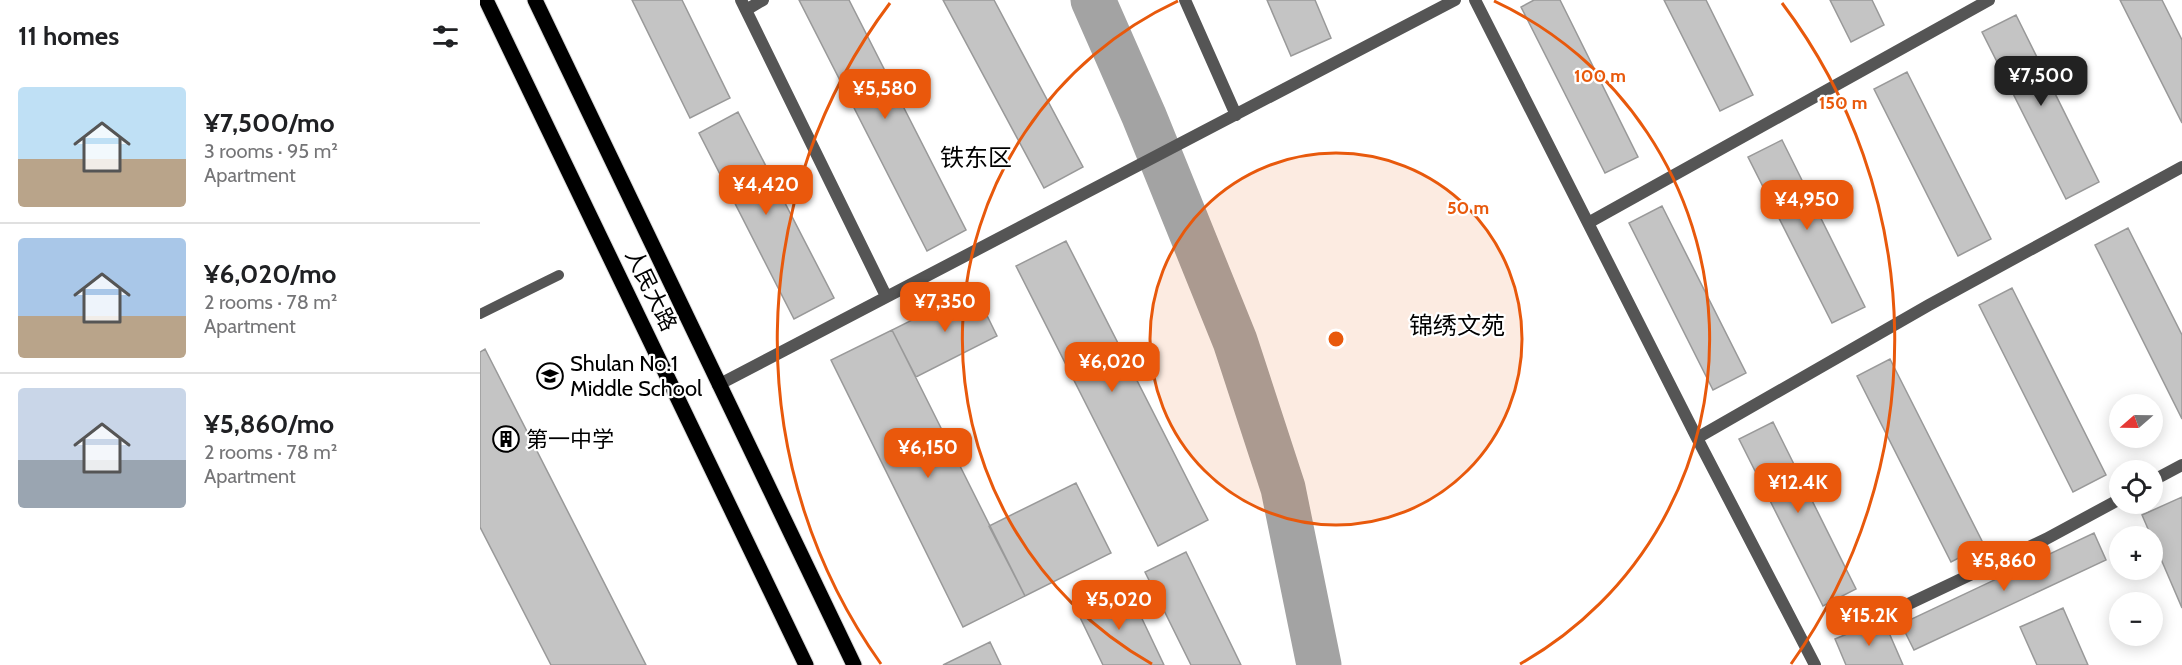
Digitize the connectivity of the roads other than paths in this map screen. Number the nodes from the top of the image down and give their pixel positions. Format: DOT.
graph roads {
  1 [pos="486,0"];
  2 [pos="535,0"];
  3 [pos="763,0"];
  4 [pos="1185,0"];
  5 [pos="1455,0"];
  6 [pos="1475,0"];
  7 [pos="1989,0"];
  8 [pos="743,5"];
  9 [pos="1236,115"];
  10 [pos="2182,167"];
  11 [pos="1588,223"];
  12 [pos="559,275"];
  13 [pos="886,296"];
  14 [pos="480,314"];
  15 [pos="718,385"];
  16 [pos="1697,438"];
  17 [pos="2182,465"];
  18 [pos="2163,475"];
  19 [pos="2109,505"];
  20 [pos="1900,608"];
  21 [pos="806,665"];
  22 [pos="854,665"];
  23 [pos="1815,665"];
  1 -- 21 [label="main road, 人民大路"];
  2 -- 15 [label="main road, 人民大路"];
  3 -- 8 [label="street"];
  4 -- 9 [label="street"];
  5 -- 9 [label="street"];
  6 -- 11 [label="street"];
  7 -- 11 [label="street"];
  8 -- 13 [label="street"];
  9 -- 13 [label="street"];
  10 -- 16 [label="street"];
  11 -- 16 [label="street"];
  12 -- 14 [label="lane"];
  13 -- 15 [label="street"];
  15 -- 22 [label="main road, 人民大路"];
  16 -- 23 [label="street"];
  17 -- 18 [label="street"];
  19 -- 20 [label="street"];
}
